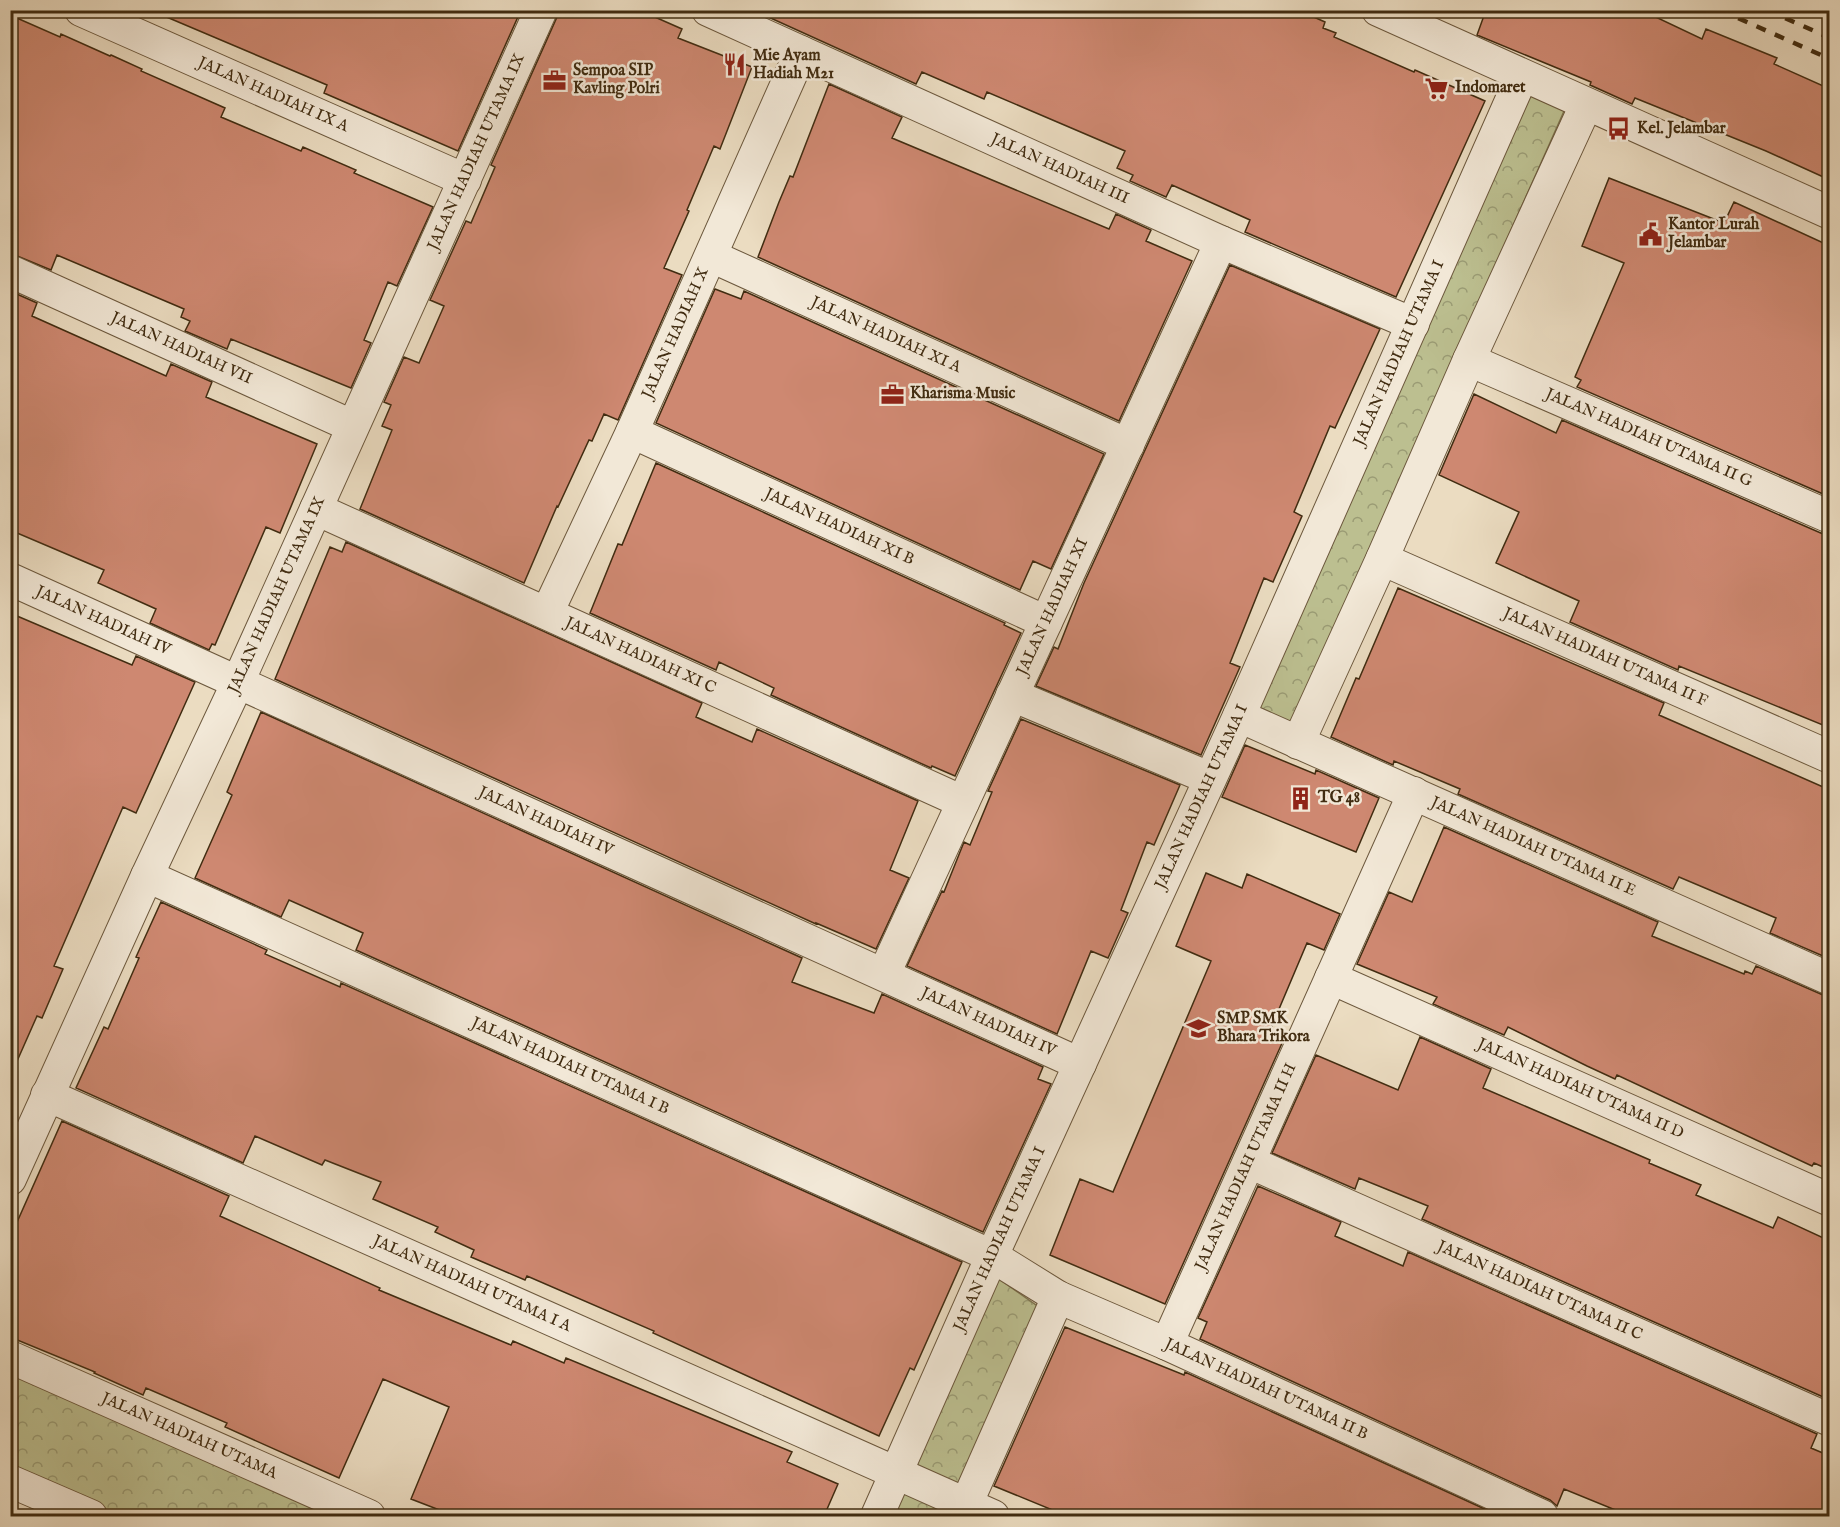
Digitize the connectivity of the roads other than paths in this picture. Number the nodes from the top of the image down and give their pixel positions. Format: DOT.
graph roads {
  1 [pos="81,10"];
  2 [pos="541,10"];
  3 [pos="708,10"];
  4 [pos="1378,10"];
  5 [pos="801,52"];
  6 [pos="1522,76"];
  7 [pos="1586,105"];
  8 [pos="465,180"];
  9 [pos="1830,213"];
  10 [pos="1221,242"];
  11 [pos="711,256"];
  12 [pos="10,271"];
  13 [pos="1413,324"];
  14 [pos="1469,360"];
  15 [pos="352,426"];
  16 [pos="632,432"];
  17 [pos="1128,445"];
  18 [pos="316,509"];
  19 [pos="1830,517"];
  20 [pos="1382,559"];
  21 [pos="10,579"];
  22 [pos="547,613"];
  23 [pos="1046,622"];
  24 [pos="238,682"];
  25 [pos="1012,695"];
  26 [pos="1239,716"];
  27 [pos="1299,743"];
  28 [pos="1830,757"];
  29 [pos="1209,778"];
  30 [pos="1414,793"];
  31 [pos="963,802"];
  32 [pos="147,876"];
  33 [pos="884,974"];
  34 [pos="1331,978"];
  35 [pos="1830,979"];
  36 [pos="1080,1064"];
  37 [pos="47,1095"];
  38 [pos="1249,1162"];
  39 [pos="10,1179"];
  40 [pos="1830,1200"];
  41 [pos="993,1256"];
  42 [pos="1058,1297"];
  43 [pos="1167,1344"];
  44 [pos="10,1357"];
  45 [pos="1830,1420"];
  46 [pos="896,1473"];
  47 [pos="10,1481"];
  48 [pos="973,1512"];
  49 [pos="91,1516"];
  50 [pos="369,1516"];
  51 [pos="877,1516"];
  52 [pos="1542,1516"];
  1 -- 8 [label="street, JALAN HADIAH IX A"];
  2 -- 8 [label="street, JALAN HADIAH UTAMA IX"];
  3 -- 5 [label="street, JALAN HADIAH III"];
  4 -- 6 [label="street"];
  5 -- 10 [label="street, JALAN HADIAH III"];
  5 -- 11 [label="street, JALAN HADIAH X"];
  6 -- 7 [label="street"];
  6 -- 13 [label="street, JALAN HADIAH UTAMA I"];
  7 -- 9 [label="street"];
  7 -- 14 [label="street"];
  8 -- 15 [label="street, JALAN HADIAH UTAMA IX"];
  10 -- 13 [label="street, JALAN HADIAH III"];
  10 -- 17 [label="street, JALAN HADIAH XI"];
  11 -- 16 [label="street, JALAN HADIAH X"];
  11 -- 17 [label="street, JALAN HADIAH XI A"];
  12 -- 15 [label="street, JALAN HADIAH VII"];
  13 -- 26 [label="street, JALAN HADIAH UTAMA I"];
  14 -- 19 [label="street, JALAN HADIAH UTAMA II G"];
  14 -- 20 [label="street"];
  15 -- 18 [label="street, JALAN HADIAH UTAMA IX"];
  16 -- 22 [label="street, JALAN HADIAH X"];
  16 -- 23 [label="street, JALAN HADIAH XI B"];
  17 -- 23 [label="street, JALAN HADIAH XI"];
  18 -- 22 [label="street, JALAN HADIAH XI C"];
  18 -- 24 [label="street, JALAN HADIAH UTAMA IX"];
  20 -- 27 [label="street"];
  20 -- 28 [label="street, JALAN HADIAH UTAMA II F"];
  21 -- 24 [label="street, JALAN HADIAH IV"];
  22 -- 31 [label="street, JALAN HADIAH XI C"];
  23 -- 25 [label="street, JALAN HADIAH XI"];
  24 -- 32 [label="street, JALAN HADIAH UTAMA IX"];
  24 -- 33 [label="street, JALAN HADIAH IV"];
  25 -- 29 [label="street"];
  25 -- 31 [label="street, JALAN HADIAH XI"];
  26 -- 27 [label="street, JALAN HADIAH UTAMA II E"];
  26 -- 29 [label="street, JALAN HADIAH UTAMA I"];
  27 -- 30 [label="street, JALAN HADIAH UTAMA II E"];
  29 -- 36 [label="street, JALAN HADIAH UTAMA I"];
  30 -- 34 [label="street, JALAN HADIAH UTAMA II H"];
  30 -- 35 [label="street, JALAN HADIAH UTAMA II E"];
  31 -- 33 [label="street, JALAN HADIAH XI"];
  32 -- 37 [label="street, JALAN HADIAH UTAMA IX"];
  32 -- 41 [label="street, JALAN HADIAH UTAMA I B"];
  33 -- 36 [label="street, JALAN HADIAH IV"];
  34 -- 38 [label="street, JALAN HADIAH UTAMA II H"];
  34 -- 40 [label="street, JALAN HADIAH UTAMA II D"];
  36 -- 41 [label="street, JALAN HADIAH UTAMA I"];
  37 -- 39 [label="street, JALAN HADIAH UTAMA IX"];
  37 -- 46 [label="street, JALAN HADIAH UTAMA I A"];
  38 -- 43 [label="street, JALAN HADIAH UTAMA II H"];
  38 -- 45 [label="street, JALAN HADIAH UTAMA II C"];
  41 -- 42 [label="street, JALAN HADIAH UTAMA II B"];
  41 -- 46 [label="street, JALAN HADIAH UTAMA I"];
  42 -- 43 [label="street, JALAN HADIAH UTAMA II B"];
  42 -- 48 [label="street"];
  43 -- 52 [label="street, JALAN HADIAH UTAMA II B"];
  44 -- 50 [label="street, JALAN HADIAH UTAMA"];
  46 -- 48 [label="street, JALAN HADIAH UTAMA I A"];
  46 -- 51 [label="street, JALAN HADIAH UTAMA I"];
  47 -- 49 [label="street"];
}
